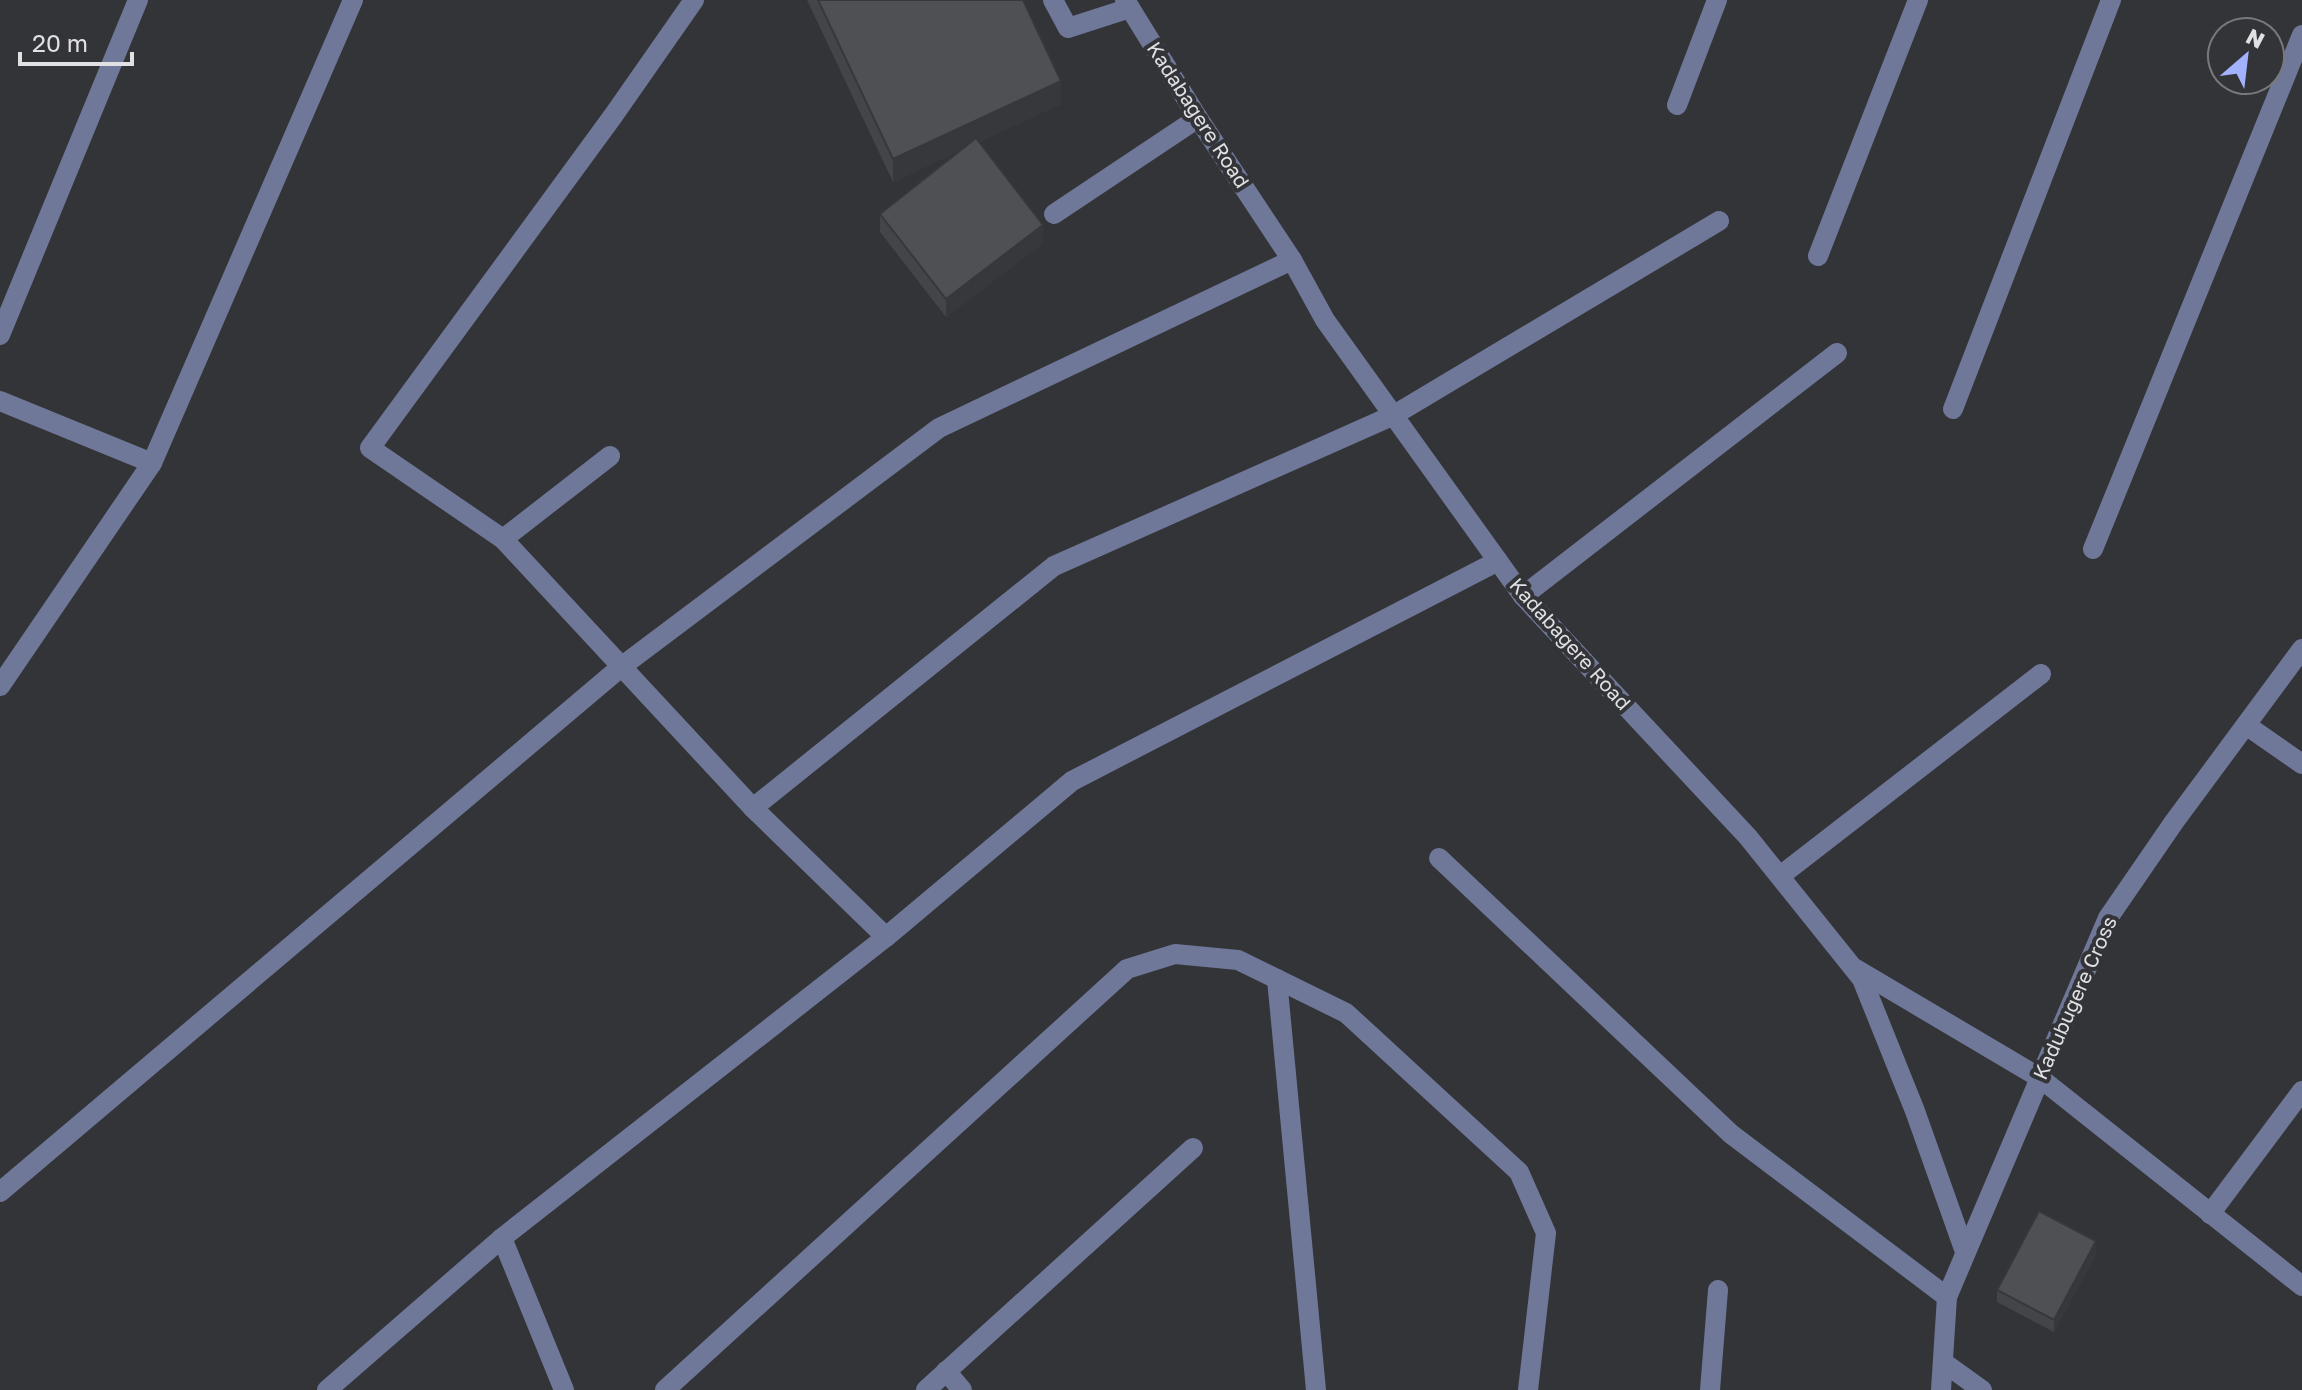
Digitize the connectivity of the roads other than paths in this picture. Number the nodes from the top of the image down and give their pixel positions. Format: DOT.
graph roads {
  1 [pos="138,0"];
  2 [pos="353,0"];
  3 [pos="694,0"];
  4 [pos="1053,0"];
  5 [pos="1717,0"];
  6 [pos="1918,0"];
  7 [pos="2111,0"];
  8 [pos="1128,4"];
  9 [pos="2302,35"];
  10 [pos="1677,105"];
  11 [pos="1198,118"];
  12 [pos="1054,214"];
  13 [pos="1719,221"];
  14 [pos="1818,256"];
  15 [pos="1292,260"];
  16 [pos="0,335"];
  17 [pos="1837,353"];
  18 [pos="0,401"];
  19 [pos="1953,409"];
  20 [pos="1394,415"];
  21 [pos="610,456"];
  22 [pos="152,463"];
  23 [pos="503,539"];
  24 [pos="2093,549"];
  25 [pos="1498,561"];
  26 [pos="1523,596"];
  27 [pos="2302,649"];
  28 [pos="621,667"];
  29 [pos="2041,674"];
  30 [pos="0,686"];
  31 [pos="2246,725"];
  32 [pos="2302,764"];
  33 [pos="753,808"];
  34 [pos="1439,858"];
  35 [pos="1780,876"];
  36 [pos="886,937"];
  37 [pos="1852,966"];
  38 [pos="1277,979"];
  39 [pos="2040,1078"];
  40 [pos="2302,1091"];
  41 [pos="1193,1148"];
  42 [pos="0,1192"];
  43 [pos="2210,1214"];
  44 [pos="502,1238"];
  45 [pos="1965,1252"];
  46 [pos="2302,1286"];
  47 [pos="1718,1290"];
  48 [pos="1947,1297"];
  49 [pos="1943,1362"];
  50 [pos="946,1371"];
  51 [pos="327,1390"];
  52 [pos="564,1390"];
  53 [pos="665,1390"];
  54 [pos="926,1390"];
  55 [pos="962,1390"];
  56 [pos="1316,1390"];
  57 [pos="1528,1390"];
  58 [pos="1710,1390"];
  59 [pos="1941,1390"];
  60 [pos="1982,1390"];
  1 -- 16 [label="street"];
  2 -- 22 [label="street"];
  3 -- 23 [label="street"];
  4 -- 8 [label="street"];
  5 -- 10 [label="street"];
  6 -- 14 [label="street"];
  7 -- 19 [label="street"];
  8 -- 11 [label="street, Kadabagere Road"];
  9 -- 24 [label="street"];
  11 -- 12 [label="street"];
  11 -- 15 [label="street, Kadabagere Road"];
  13 -- 20 [label="street"];
  15 -- 20 [label="street, Kadabagere Road"];
  15 -- 28 [label="street"];
  17 -- 26 [label="street"];
  18 -- 22 [label="street"];
  20 -- 25 [label="street, Kadabagere Road"];
  20 -- 33 [label="street"];
  21 -- 23 [label="street"];
  22 -- 30 [label="street"];
  23 -- 28 [label="street"];
  25 -- 26 [label="street, Kadabagere Road"];
  25 -- 36 [label="street"];
  26 -- 35 [label="street, Kadabagere Road"];
  27 -- 31 [label="street, Kadubugere Cross"];
  28 -- 33 [label="street"];
  28 -- 42 [label="street"];
  29 -- 35 [label="street"];
  31 -- 32 [label="street"];
  31 -- 39 [label="street, Kadubugere Cross"];
  33 -- 36 [label="street"];
  34 -- 48 [label="street"];
  35 -- 37 [label="street, Kadabagere Road"];
  36 -- 44 [label="street"];
  37 -- 39 [label="street"];
  37 -- 45 [label="street, Kadabagere Road"];
  38 -- 53 [label="street"];
  38 -- 56 [label="street"];
  38 -- 57 [label="street"];
  39 -- 43 [label="street"];
  39 -- 45 [label="street, Kadubugere Cross"];
  40 -- 43 [label="street"];
  41 -- 50 [label="street"];
  43 -- 46 [label="street"];
  44 -- 51 [label="street"];
  44 -- 52 [label="street"];
  45 -- 48 [label="street, Kadubugere Cross"];
  47 -- 58 [label="street"];
  48 -- 49 [label="street, Kadubugere Cross"];
  49 -- 59 [label="street, Kadubugere Cross"];
  49 -- 60 [label="street"];
  50 -- 54 [label="street"];
  50 -- 55 [label="street"];
}
